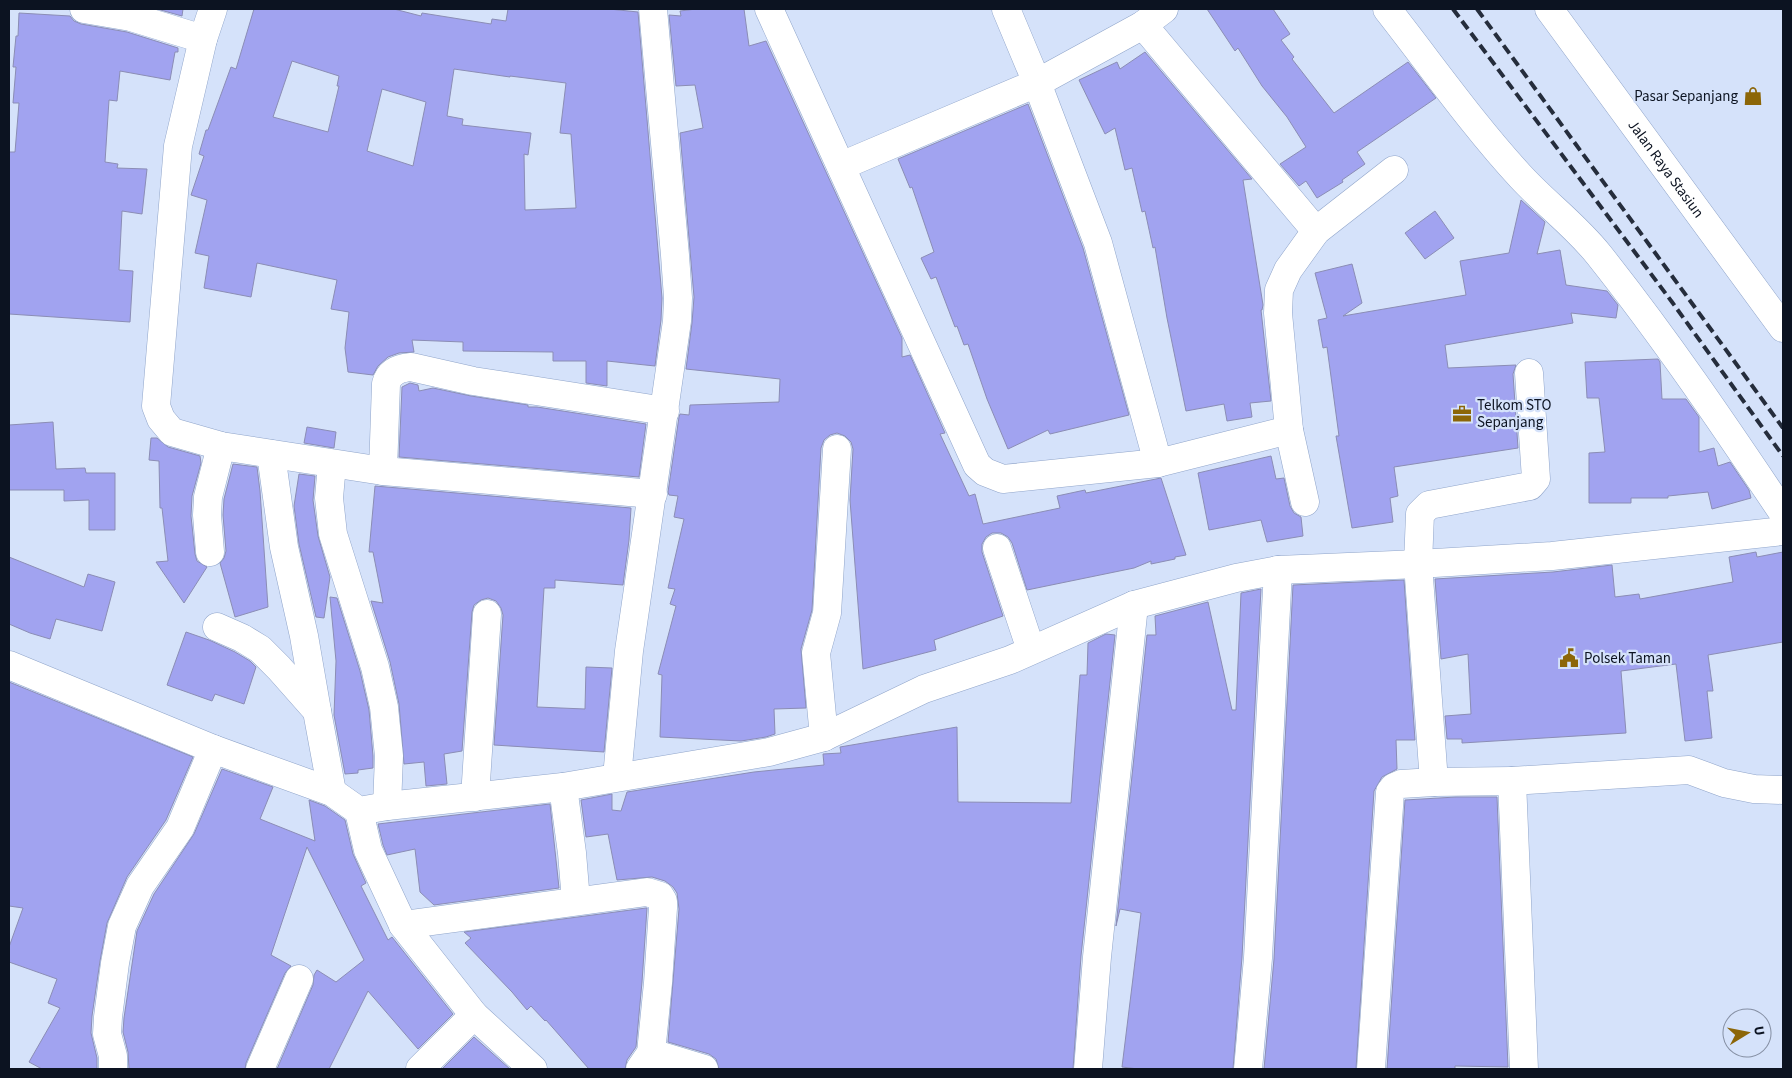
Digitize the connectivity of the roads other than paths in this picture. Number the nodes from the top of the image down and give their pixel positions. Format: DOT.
graph roads {
  1 [pos="84,9"];
  2 [pos="213,9"];
  3 [pos="653,9"];
  4 [pos="769,9"];
  5 [pos="1006,9"];
  6 [pos="1164,9"];
  7 [pos="1387,9"];
  8 [pos="1549,9"];
  9 [pos="1143,25"];
  10 [pos="200,38"];
  11 [pos="1036,83"];
  12 [pos="841,166"];
  13 [pos="1394,170"];
  14 [pos="1316,231"];
  15 [pos="1783,328"];
  16 [pos="1529,373"];
  17 [pos="665,411"];
  18 [pos="1290,430"];
  19 [pos="221,446"];
  20 [pos="837,449"];
  21 [pos="271,454"];
  22 [pos="1158,462"];
  23 [pos="332,464"];
  24 [pos="383,471"];
  25 [pos="653,494"];
  26 [pos="1304,502"];
  27 [pos="1783,513"];
  28 [pos="1783,531"];
  29 [pos="997,548"];
  30 [pos="210,552"];
  31 [pos="1418,564"];
  32 [pos="1278,570"];
  33 [pos="1134,605"];
  34 [pos="487,614"];
  35 [pos="217,627"];
  36 [pos="1031,650"];
  37 [pos="9,665"];
  38 [pos="317,711"];
  39 [pos="824,737"];
  40 [pos="212,749"];
  41 [pos="617,777"];
  42 [pos="1512,781"];
  43 [pos="1434,782"];
  44 [pos="563,787"];
  45 [pos="323,789"];
  46 [pos="1783,790"];
  47 [pos="475,797"];
  48 [pos="387,806"];
  49 [pos="359,811"];
  50 [pos="576,901"];
  51 [pos="403,925"];
  52 [pos="299,979"];
  53 [pos="474,1015"];
  54 [pos="646,1061"];
  55 [pos="113,1069"];
  56 [pos="260,1069"];
  57 [pos="420,1069"];
  58 [pos="533,1069"];
  59 [pos="704,1069"];
  60 [pos="1088,1069"];
  61 [pos="1248,1069"];
  62 [pos="1371,1069"];
  63 [pos="1524,1069"];
  1 -- 10 [label="street"];
  2 -- 10 [label="street"];
  3 -- 17 [label="street"];
  4 -- 12 [label="street"];
  5 -- 11 [label="street"];
  6 -- 9 [label="street"];
  7 -- 27 [label="street"];
  8 -- 15 [label="street, Jalan Raya Stasiun"];
  9 -- 11 [label="street"];
  9 -- 14 [label="street"];
  10 -- 19 [label="street"];
  11 -- 12 [label="street"];
  11 -- 22 [label="street"];
  12 -- 22 [label="street"];
  13 -- 14 [label="street"];
  14 -- 18 [label="street"];
  16 -- 31 [label="street"];
  17 -- 24 [label="street"];
  17 -- 25 [label="street"];
  18 -- 22 [label="street"];
  18 -- 26 [label="street"];
  19 -- 21 [label="street"];
  19 -- 30 [label="street"];
  20 -- 39 [label="street"];
  21 -- 23 [label="street"];
  21 -- 38 [label="street"];
  23 -- 24 [label="street"];
  23 -- 48 [label="street"];
  24 -- 25 [label="street"];
  25 -- 41 [label="street"];
  28 -- 31 [label="street"];
  29 -- 36 [label="street"];
  31 -- 32 [label="street"];
  31 -- 43 [label="street"];
  32 -- 33 [label="street"];
  32 -- 61 [label="street"];
  33 -- 36 [label="street"];
  33 -- 60 [label="street"];
  34 -- 47 [label="street"];
  35 -- 38 [label="street"];
  36 -- 39 [label="street"];
  37 -- 40 [label="street"];
  38 -- 45 [label="street"];
  39 -- 41 [label="street"];
  40 -- 45 [label="street"];
  40 -- 55 [label="street"];
  41 -- 44 [label="street"];
  42 -- 43 [label="street"];
  42 -- 46 [label="street"];
  42 -- 63 [label="street"];
  43 -- 62 [label="street"];
  44 -- 47 [label="street"];
  44 -- 50 [label="street"];
  45 -- 49 [label="street"];
  47 -- 48 [label="street"];
  48 -- 49 [label="street"];
  49 -- 51 [label="street"];
  50 -- 51 [label="street"];
  50 -- 54 [label="street"];
  51 -- 53 [label="street"];
  52 -- 56 [label="street"];
  53 -- 57 [label="street"];
  53 -- 58 [label="street"];
  54 -- 59 [label="street"];
}
